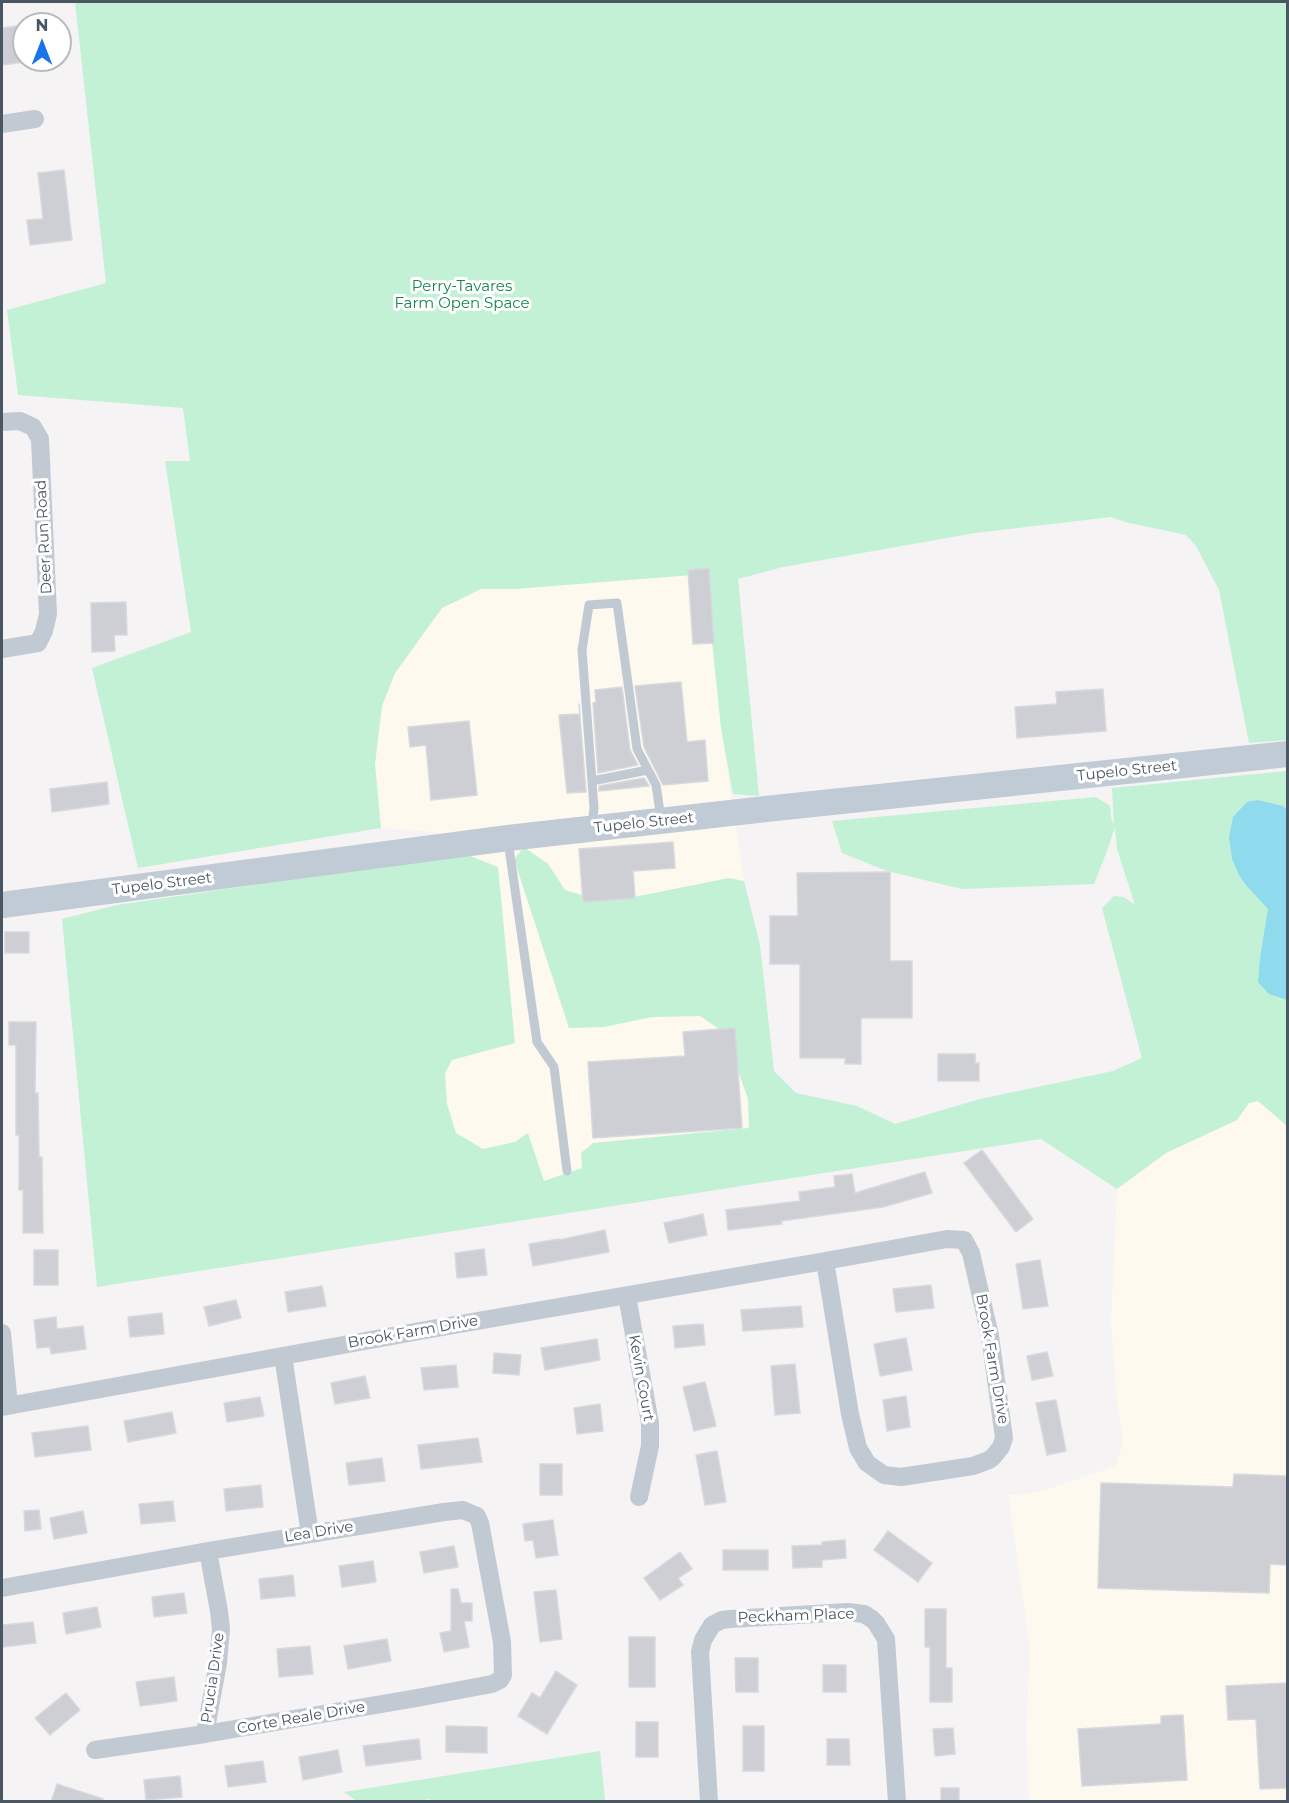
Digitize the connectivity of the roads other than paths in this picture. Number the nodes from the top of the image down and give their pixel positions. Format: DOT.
graph roads {
  1 [pos="35,119"];
  2 [pos="2,124"];
  3 [pos="2,422"];
  4 [pos="2,650"];
  5 [pos="1287,754"];
  6 [pos="648,770"];
  7 [pos="592,782"];
  8 [pos="662,821"];
  9 [pos="591,829"];
  10 [pos="508,838"];
  11 [pos="2,905"];
  12 [pos="567,1170"];
  13 [pos="825,1261"];
  14 [pos="627,1296"];
  15 [pos="2,1333"];
  16 [pos="283,1356"];
  17 [pos="5,1406"];
  18 [pos="639,1497"];
  19 [pos="310,1534"];
  20 [pos="208,1551"];
  21 [pos="2,1588"];
  22 [pos="503,1675"];
  23 [pos="205,1734"];
  24 [pos="94,1750"];
  25 [pos="709,1802"];
  26 [pos="897,1802"];
  1 -- 2 [label="street"];
  3 -- 4 [label="street, Deer Run Road"];
  5 -- 8 [label="main road, Tupelo Street"];
  6 -- 7 [label="lane"];
  6 -- 7 [label="lane"];
  6 -- 8 [label="lane"];
  7 -- 9 [label="lane"];
  8 -- 9 [label="main road, Tupelo Street"];
  9 -- 10 [label="main road, Tupelo Street"];
  10 -- 11 [label="main road, Tupelo Street"];
  10 -- 12 [label="lane"];
  13 -- 13 [label="street, Brook Farm Drive"];
  13 -- 14 [label="street, Brook Farm Drive"];
  14 -- 16 [label="street, Brook Farm Drive"];
  14 -- 18 [label="street, Kevin Court"];
  15 -- 17 [label="street"];
  16 -- 17 [label="street, Brook Farm Drive"];
  16 -- 19 [label="street"];
  19 -- 20 [label="street, Lea Drive"];
  19 -- 22 [label="street, Lea Drive"];
  20 -- 21 [label="street, Lea Drive"];
  20 -- 23 [label="street, Prucia Drive"];
  22 -- 23 [label="street, Corte Reale Drive"];
  23 -- 24 [label="street, Corte Reale Drive"];
  25 -- 26 [label="street, Peckham Place"];
}
